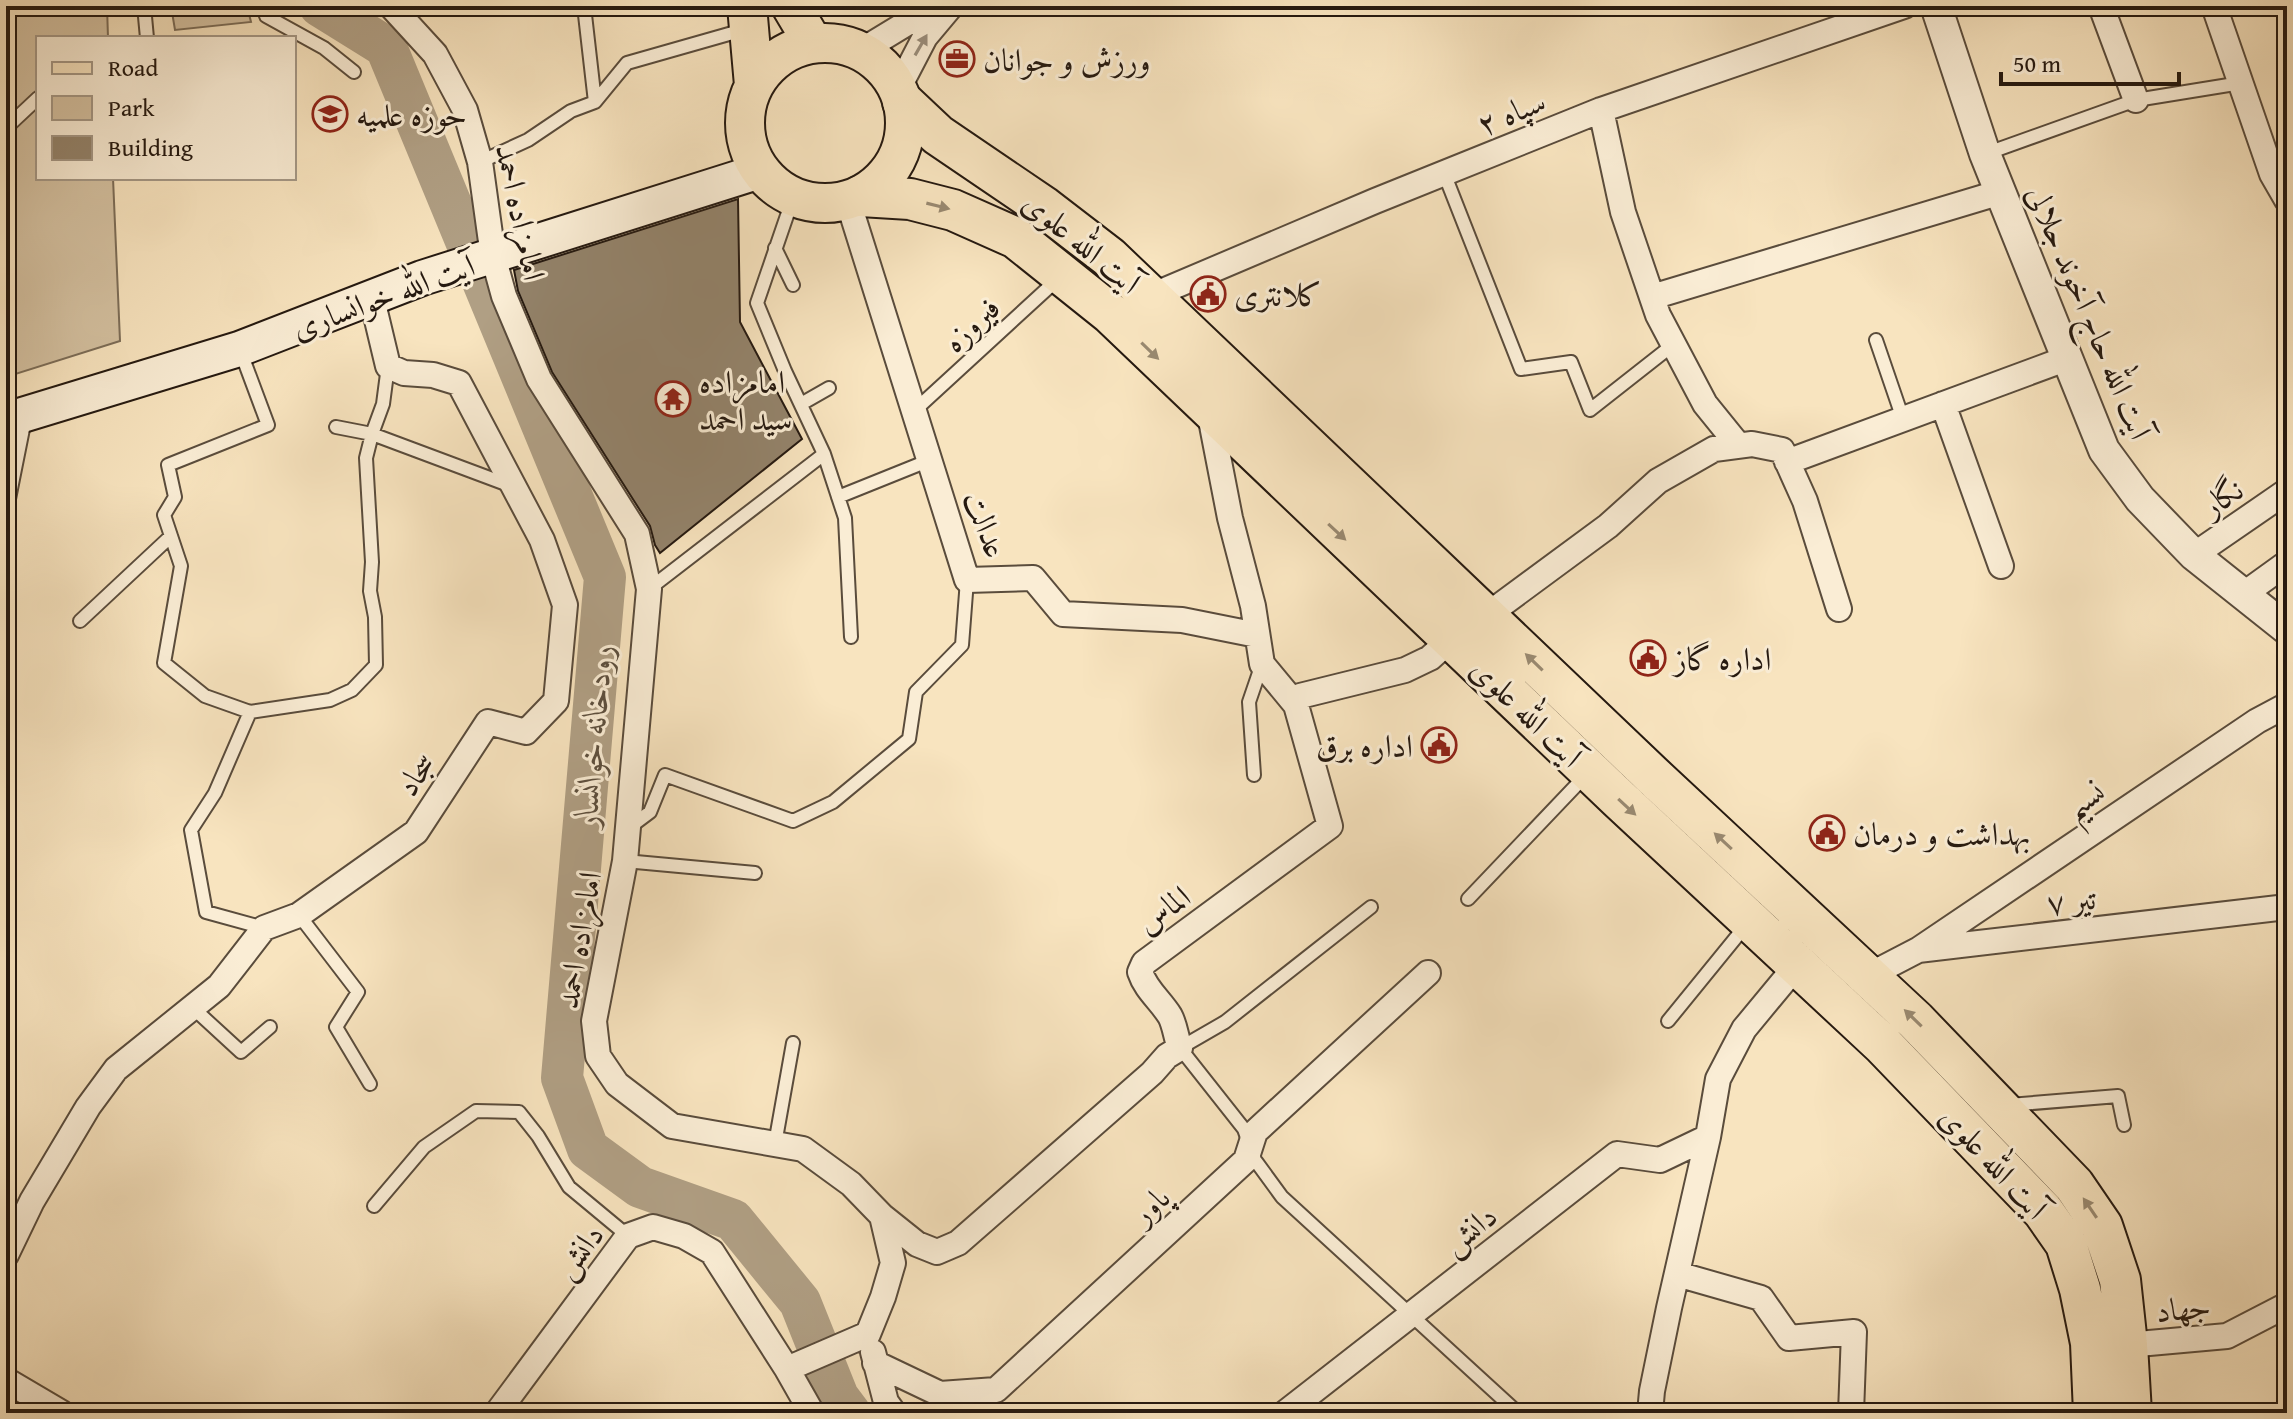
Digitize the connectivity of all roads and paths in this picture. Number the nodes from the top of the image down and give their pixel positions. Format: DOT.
graph roads {
  1 [pos="144,6"];
  2 [pos="264,6"];
  3 [pos="391,6"];
  4 [pos="584,6"];
  5 [pos="791,6"];
  6 [pos="935,6"];
  7 [pos="951,6"];
  8 [pos="1904,6"];
  9 [pos="1936,6"];
  10 [pos="2101,6"];
  11 [pos="2214,6"];
  12 [pos="748,17"];
  13 [pos="147,36"];
  14 [pos="813,43"];
  15 [pos="861,51"];
  16 [pos="354,72"];
  17 [pos="2241,83"];
  18 [pos="754,85"];
  19 [pos="900,95"];
  20 [pos="36,100"];
  21 [pos="2136,100"];
  22 [pos="595,102"];
  23 [pos="1601,110"];
  24 [pos="6,128"];
  25 [pos="1985,154"];
  26 [pos="480,162"];
  27 [pos="760,171"];
  28 [pos="1444,173"];
  29 [pos="2001,192"];
  30 [pos="793,198"];
  31 [pos="854,198"];
  32 [pos="2287,200"];
  33 [pos="775,248"];
  34 [pos="493,256"];
  35 [pos="1062,275"];
  36 [pos="793,285"];
  37 [pos="1149,297"];
  38 [pos="1652,297"];
  39 [pos="372,299"];
  40 [pos="1876,340"];
  41 [pos="1674,344"];
  42 [pos="239,349"];
  43 [pos="2068,358"];
  44 [pos="388,366"];
  45 [pos="829,388"];
  46 [pos="801,404"];
  47 [pos="1943,404"];
  48 [pos="1209,408"];
  49 [pos="914,411"];
  50 [pos="16,418"];
  51 [pos="1903,419"];
  52 [pos="336,427"];
  53 [pos="372,434"];
  54 [pos="1739,446"];
  55 [pos="824,454"];
  56 [pos="930,460"];
  57 [pos="1787,462"];
  58 [pos="513,487"];
  59 [pos="2287,491"];
  60 [pos="838,497"];
  61 [pos="6,514"];
  62 [pos="171,536"];
  63 [pos="2194,555"];
  64 [pos="2287,563"];
  65 [pos="2001,566"];
  66 [pos="967,580"];
  67 [pos="649,589"];
  68 [pos="2244,594"];
  69 [pos="1839,609"];
  70 [pos="1486,616"];
  71 [pos="80,621"];
  72 [pos="2287,629"];
  73 [pos="1257,635"];
  74 [pos="851,637"];
  75 [pos="1451,639"];
  76 [pos="1262,664"];
  77 [pos="1296,705"];
  78 [pos="2287,705"];
  79 [pos="250,712"];
  80 [pos="1589,771"];
  81 [pos="1254,775"];
  82 [pos="627,829"];
  83 [pos="625,861"];
  84 [pos="755,873"];
  85 [pos="1468,899"];
  86 [pos="1371,907"];
  87 [pos="2287,907"];
  88 [pos="299,915"];
  89 [pos="1750,921"];
  90 [pos="264,928"];
  91 [pos="1918,950"];
  92 [pos="1797,965"];
  93 [pos="1428,973"];
  94 [pos="1868,976"];
  95 [pos="192,1007"];
  96 [pos="1668,1021"];
  97 [pos="270,1027"];
  98 [pos="793,1043"];
  99 [pos="1180,1048"];
  100 [pos="370,1084"];
  101 [pos="1998,1106"];
  102 [pos="2124,1125"];
  103 [pos="1708,1137"];
  104 [pos="775,1144"];
  105 [pos="1250,1147"];
  106 [pos="374,1206"];
  107 [pos="882,1216"];
  108 [pos="628,1236"];
  109 [pos="6,1255"];
  110 [pos="1677,1274"];
  111 [pos="2287,1305"];
  112 [pos="1411,1315"];
  113 [pos="868,1334"];
  114 [pos="2109,1344"];
  115 [pos="875,1363"];
  116 [pos="787,1369"];
  117 [pos="6,1380"];
  118 [pos="62,1413"];
  119 [pos="497,1413"];
  120 [pos="812,1413"];
  121 [pos="894,1413"];
  122 [pos="1285,1413"];
  123 [pos="1518,1413"];
  124 [pos="1650,1413"];
  125 [pos="1851,1413"];
  126 [pos="2094,1413"];
  127 [pos="2131,1413"];
  1 -- 13 [label="lane"];
  2 -- 16 [label="lane"];
  3 -- 26 [label="street, امامزاده احمد"];
  4 -- 22 [label="lane"];
  5 -- 14 [label="main road"];
  6 -- 15 [label="street"];
  19 -- 7 [label="street, one-way"];
  8 -- 23 [label="street, سپاه ۲"];
  9 -- 25 [label="street, آیت الله حاج آخوند جلالی"];
  10 -- 21 [label="street"];
  11 -- 17 [label="street"];
  12 -- 18 [label="main road"];
  12 -- 22 [label="lane"];
  14 -- 15 [label="main road"];
  14 -- 18 [label="main road"];
  15 -- 19 [label="main road"];
  17 -- 21 [label="lane"];
  17 -- 32 [label="street"];
  18 -- 27 [label="main road"];
  19 -- 31 [label="main road"];
  19 -- 37 [label="highway, آیت الله علوی"];
  20 -- 24 [label="lane"];
  21 -- 25 [label="lane"];
  22 -- 26 [label="lane"];
  23 -- 28 [label="street, سپاه ۲"];
  23 -- 38 [label="street"];
  25 -- 29 [label="street, آیت الله حاج آخوند جلالی"];
  26 -- 34 [label="street, امامزاده احمد"];
  27 -- 30 [label="main road"];
  27 -- 34 [label="main road, آیت الله خوانساری"];
  28 -- 37 [label="street, سپاه ۲"];
  28 -- 41 [label="lane"];
  29 -- 38 [label="street"];
  29 -- 43 [label="street, آیت الله حاج آخوند جلالی"];
  30 -- 31 [label="main road"];
  30 -- 33 [label="lane"];
  31 -- 35 [label="highway, آیت الله علوی, one-way"];
  31 -- 49 [label="street, عدالت"];
  33 -- 36 [label="lane"];
  33 -- 46 [label="lane"];
  34 -- 39 [label="main road, آیت الله خوانساری"];
  34 -- 67 [label="street, امامزاده احمد"];
  35 -- 48 [label="highway, آیت الله علوی, one-way"];
  35 -- 49 [label="lane, فیروزه"];
  37 -- 70 [label="highway, آیت الله علوی"];
  38 -- 41 [label="street"];
  39 -- 42 [label="main road, آیت الله خوانساری"];
  39 -- 44 [label="street"];
  40 -- 51 [label="lane"];
  41 -- 54 [label="street"];
  42 -- 50 [label="main road, آیت الله خوانساری"];
  42 -- 62 [label="lane"];
  43 -- 47 [label="street"];
  43 -- 63 [label="street, آیت الله حاج آخوند جلالی"];
  44 -- 53 [label="lane"];
  44 -- 58 [label="street, سجاد"];
  45 -- 46 [label="lane"];
  46 -- 55 [label="lane"];
  47 -- 51 [label="street"];
  47 -- 65 [label="street"];
  48 -- 73 [label="street"];
  48 -- 75 [label="highway, آیت الله علوی, one-way"];
  49 -- 56 [label="street, عدالت"];
  50 -- 61 [label="lane"];
  51 -- 57 [label="street"];
  52 -- 53 [label="lane"];
  53 -- 58 [label="lane"];
  53 -- 79 [label="lane"];
  54 -- 57 [label="street"];
  54 -- 70 [label="street"];
  55 -- 60 [label="lane"];
  55 -- 67 [label="lane"];
  56 -- 60 [label="lane"];
  56 -- 66 [label="street, عدالت"];
  57 -- 69 [label="street"];
  58 -- 88 [label="street, سجاد"];
  59 -- 63 [label="street, نگار"];
  60 -- 74 [label="lane"];
  62 -- 71 [label="lane"];
  62 -- 79 [label="lane"];
  63 -- 68 [label="street, آیت الله حاج آخوند جلالی"];
  64 -- 68 [label="street"];
  66 -- 73 [label="street, عدالت"];
  66 -- 82 [label="lane"];
  67 -- 82 [label="street, امامزاده احمد"];
  68 -- 72 [label="street, آیت الله حاج آخوند جلالی"];
  94 -- 70 [label="highway, آیت الله علوی, one-way"];
  73 -- 76 [label="street"];
  75 -- 77 [label="street"];
  75 -- 80 [label="highway, آیت الله علوی"];
  76 -- 77 [label="street"];
  76 -- 81 [label="lane"];
  77 -- 99 [label="street, الماس"];
  78 -- 91 [label="street, نسیم"];
  79 -- 90 [label="lane"];
  80 -- 85 [label="lane"];
  80 -- 89 [label="highway, آیت الله علوی, one-way"];
  82 -- 83 [label="street, امامزاده احمد"];
  83 -- 84 [label="lane"];
  83 -- 104 [label="street, امامزاده احمد"];
  86 -- 99 [label="lane"];
  87 -- 91 [label="street, ۷ تیر"];
  88 -- 90 [label="street, سجاد"];
  88 -- 100 [label="lane"];
  89 -- 92 [label="highway, آیت الله علوی"];
  89 -- 96 [label="lane"];
  90 -- 95 [label="street"];
  91 -- 94 [label="street, ۷ تیر"];
  92 -- 103 [label="street"];
  92 -- 114 [label="highway, آیت الله علوی"];
  93 -- 105 [label="street, پاور"];
  101 -- 94 [label="highway, آیت الله علوی, one-way"];
  95 -- 97 [label="lane"];
  95 -- 109 [label="street"];
  98 -- 104 [label="lane"];
  99 -- 105 [label="lane"];
  99 -- 107 [label="street"];
  101 -- 102 [label="lane"];
  114 -- 101 [label="highway, آیت الله علوی, one-way"];
  103 -- 110 [label="street"];
  103 -- 112 [label="street, دانش"];
  104 -- 107 [label="street, امامزاده احمد"];
  105 -- 112 [label="lane"];
  105 -- 115 [label="street, پاور"];
  106 -- 108 [label="lane"];
  107 -- 113 [label="street"];
  108 -- 116 [label="street, دانش"];
  108 -- 119 [label="street, دانش"];
  110 -- 124 [label="street"];
  110 -- 125 [label="street"];
  111 -- 114 [label="street, جهاد"];
  112 -- 122 [label="street, دانش"];
  112 -- 123 [label="lane"];
  113 -- 115 [label="street"];
  113 -- 116 [label="street"];
  114 -- 126 [label="highway"];
  114 -- 127 [label="highway"];
  115 -- 121 [label="street"];
  116 -- 120 [label="street, دانش"];
  117 -- 118 [label="street"];
}
